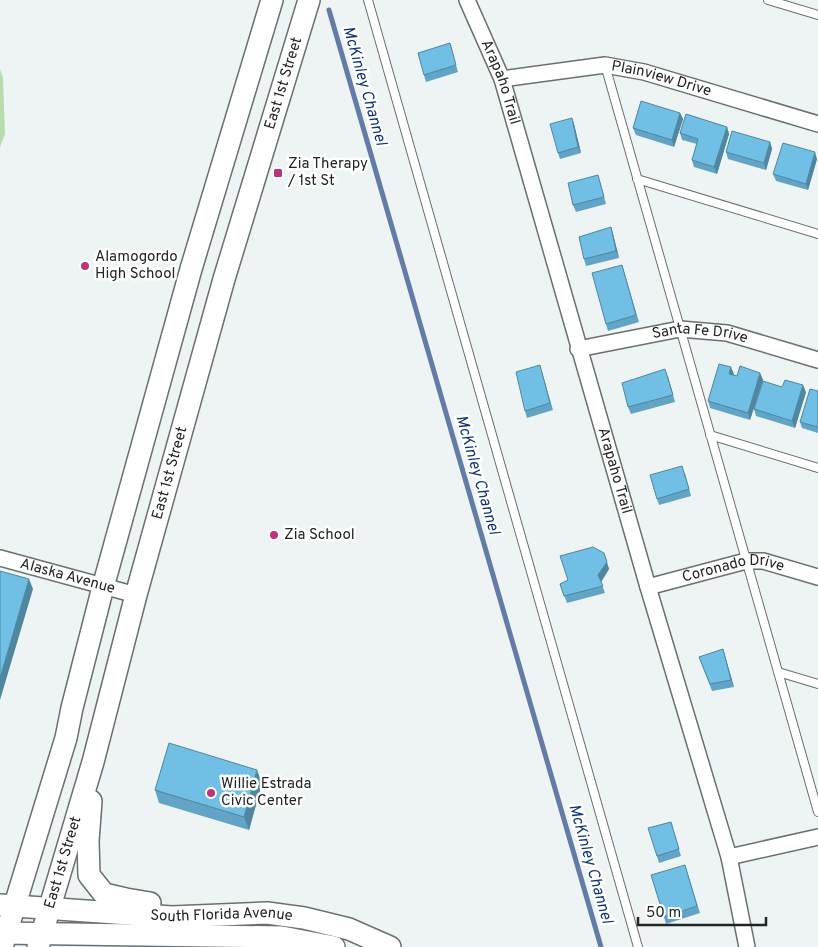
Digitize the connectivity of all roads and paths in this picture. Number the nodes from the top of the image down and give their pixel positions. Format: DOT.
graph roads {
  1 [pos="272,0"];
  2 [pos="309,0"];
  3 [pos="368,0"];
  4 [pos="467,0"];
  5 [pos="768,0"];
  6 [pos="818,15"];
  7 [pos="605,65"];
  8 [pos="502,79"];
  9 [pos="818,124"];
  10 [pos="637,179"];
  11 [pos="818,234"];
  12 [pos="680,329"];
  13 [pos="578,349"];
  14 [pos="818,360"];
  15 [pos="710,435"];
  16 [pos="818,468"];
  17 [pos="0,558"];
  18 [pos="746,561"];
  19 [pos="818,577"];
  20 [pos="102,587"];
  21 [pos="648,587"];
  22 [pos="136,595"];
  23 [pos="778,672"];
  24 [pos="818,684"];
  25 [pos="94,762"];
  26 [pos="818,812"];
  27 [pos="818,838"];
  28 [pos="729,858"];
  29 [pos="7,905"];
  30 [pos="50,908"];
  31 [pos="267,913"];
  32 [pos="2,938"];
  33 [pos="40,940"];
  34 [pos="334,947"];
  35 [pos="390,947"];
  36 [pos="638,947"];
  37 [pos="747,947"];
  1 -- 20 [label="main road"];
  2 -- 22 [label="main road, East 1st Street"];
  3 -- 36 [label="lane"];
  4 -- 8 [label="street, Arapaho Trail"];
  5 -- 6 [label="lane"];
  7 -- 8 [label="street, Plainview Drive"];
  7 -- 9 [label="street, Plainview Drive"];
  7 -- 10 [label="lane"];
  8 -- 13 [label="street, Arapaho Trail"];
  10 -- 11 [label="lane"];
  10 -- 12 [label="lane"];
  12 -- 13 [label="street, Santa Fe Drive"];
  12 -- 14 [label="street, Santa Fe Drive"];
  12 -- 15 [label="lane"];
  13 -- 21 [label="street, Arapaho Trail"];
  15 -- 16 [label="lane"];
  15 -- 18 [label="lane"];
  17 -- 20 [label="street, Alaska Avenue"];
  18 -- 19 [label="street, Coronado Drive"];
  18 -- 21 [label="street, Coronado Drive"];
  18 -- 23 [label="lane"];
  20 -- 22 [label="street, Alaska Avenue"];
  20 -- 29 [label="main road"];
  21 -- 28 [label="street, Arapaho Trail"];
  22 -- 25 [label="main road, East 1st Street"];
  23 -- 24 [label="lane"];
  23 -- 26 [label="lane"];
  25 -- 30 [label="main road, East 1st Street"];
  25 -- 31 [label="main road"];
  27 -- 28 [label="street"];
  28 -- 37 [label="street, Arapaho Trail"];
  29 -- 30 [label="main road, South Florida Avenue"];
  29 -- 32 [label="main road"];
  30 -- 31 [label="main road, South Florida Avenue"];
  30 -- 33 [label="main road, East 1st Street"];
  31 -- 35 [label="main road, South Florida Avenue"];
  32 -- 33 [label="main road, South Florida Avenue"];
  33 -- 34 [label="main road, South Florida Avenue"];
}
